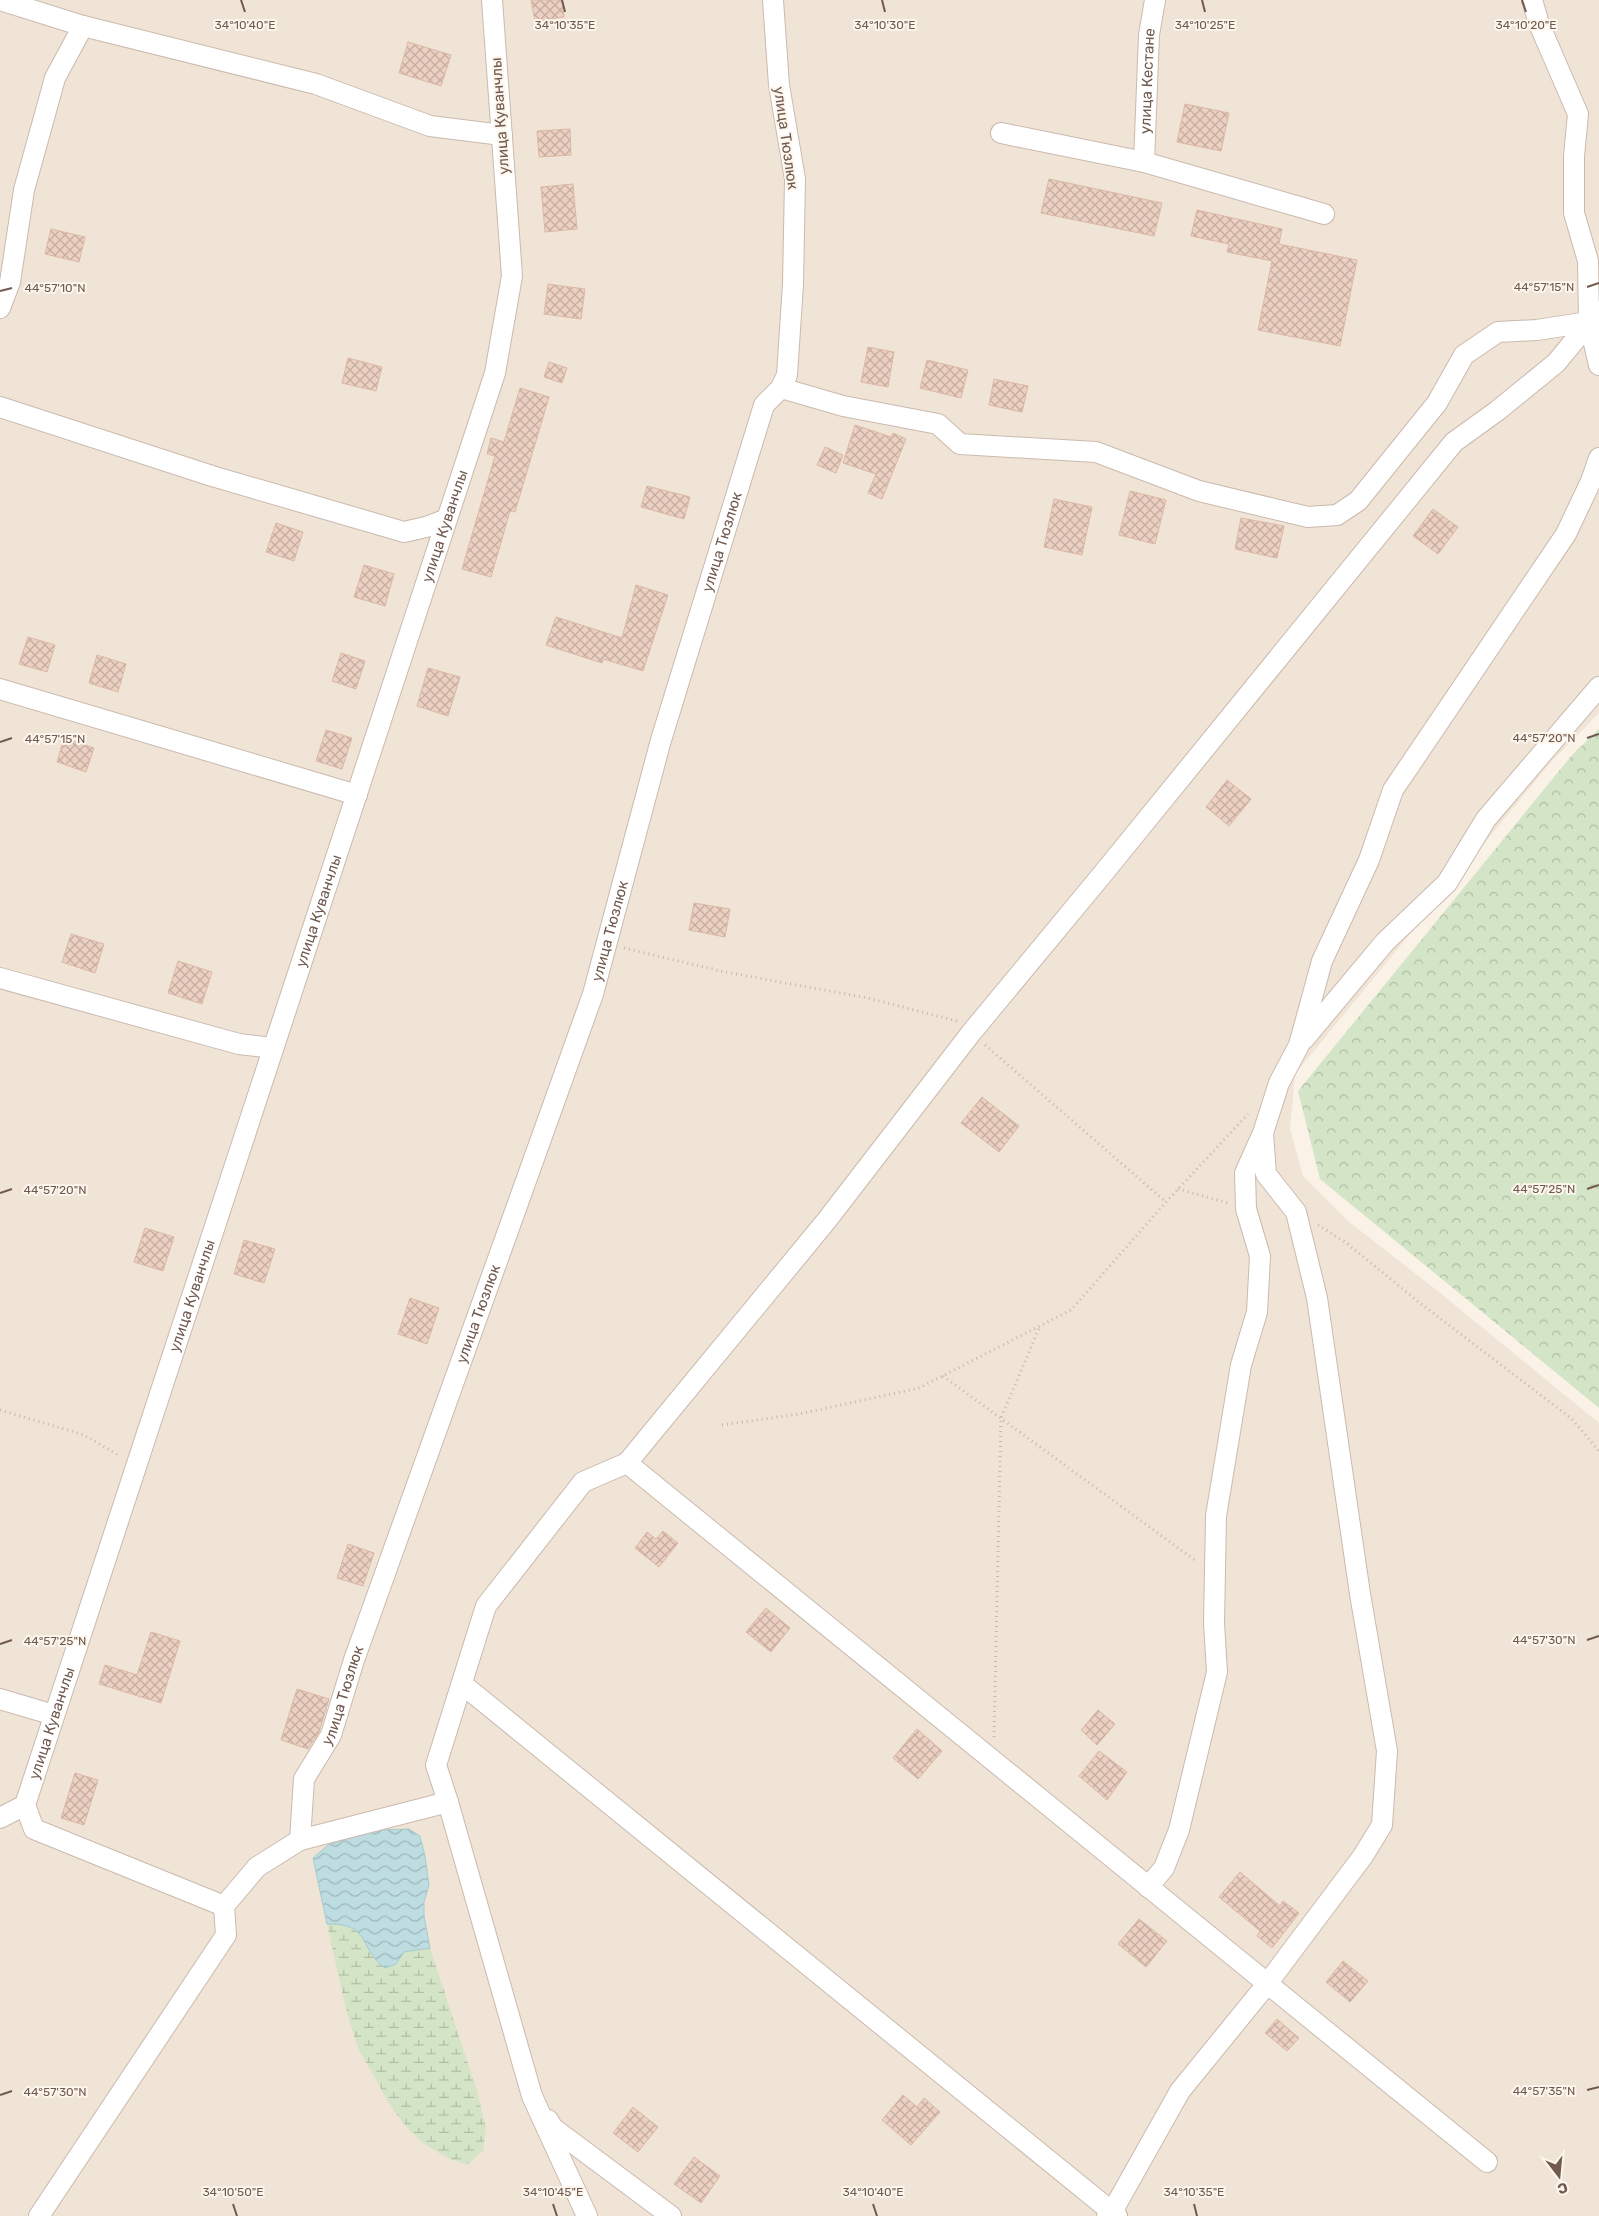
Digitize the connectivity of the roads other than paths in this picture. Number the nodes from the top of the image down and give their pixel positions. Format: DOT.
graph roads {
  1 [pos="0,0"];
  2 [pos="492,0"];
  3 [pos="773,0"];
  4 [pos="1154,0"];
  5 [pos="1532,0"];
  6 [pos="82,26"];
  7 [pos="1001,133"];
  8 [pos="502,136"];
  9 [pos="1144,162"];
  10 [pos="1324,214"];
  11 [pos="1594,266"];
  12 [pos="0,308"];
  13 [pos="1596,318"];
  14 [pos="1599,365"];
  15 [pos="781,388"];
  16 [pos="0,407"];
  17 [pos="1599,458"];
  18 [pos="447,519"];
  19 [pos="1599,687"];
  20 [pos="0,689"];
  21 [pos="357,794"];
  22 [pos="0,978"];
  23 [pos="1299,1045"];
  24 [pos="274,1048"];
  25 [pos="1263,1133"];
  26 [pos="627,1463"];
  27 [pos="462,1684"];
  28 [pos="0,1699"];
  29 [pos="54,1715"];
  30 [pos="448,1802"];
  31 [pos="25,1804"];
  32 [pos="0,1818"];
  33 [pos="300,1840"];
  34 [pos="1148,1887"];
  35 [pos="224,1906"];
  36 [pos="1267,1984"];
  37 [pos="532,2096"];
  38 [pos="1488,2162"];
  39 [pos="1112,2215"];
  40 [pos="39,2216"];
  41 [pos="587,2216"];
  42 [pos="671,2216"];
  1 -- 6 [label="street"];
  2 -- 8 [label="street, улица Куванчлы"];
  3 -- 15 [label="street, улица Тюзлюк"];
  4 -- 9 [label="street, улица Кестане"];
  5 -- 11 [label="street"];
  6 -- 8 [label="street"];
  6 -- 12 [label="street"];
  7 -- 9 [label="street"];
  8 -- 18 [label="street, улица Куванчлы"];
  9 -- 10 [label="street"];
  11 -- 13 [label="street"];
  13 -- 14 [label="street"];
  13 -- 15 [label="street"];
  13 -- 26 [label="street"];
  15 -- 33 [label="street, улица Тюзлюк"];
  16 -- 18 [label="street"];
  17 -- 23 [label="street"];
  18 -- 21 [label="street, улица Куванчлы"];
  19 -- 23 [label="street"];
  20 -- 21 [label="street"];
  21 -- 24 [label="street, улица Куванчлы"];
  22 -- 24 [label="street"];
  23 -- 25 [label="street"];
  24 -- 29 [label="street, улица Куванчлы"];
  25 -- 34 [label="street"];
  25 -- 36 [label="street"];
  26 -- 27 [label="street"];
  26 -- 34 [label="street"];
  27 -- 30 [label="street"];
  27 -- 39 [label="street"];
  28 -- 29 [label="street"];
  29 -- 31 [label="street, улица Куванчлы"];
  30 -- 33 [label="street"];
  30 -- 37 [label="street"];
  31 -- 32 [label="street"];
  31 -- 35 [label="street"];
  33 -- 35 [label="street"];
  34 -- 36 [label="street"];
  35 -- 40 [label="street"];
  36 -- 38 [label="street"];
  36 -- 39 [label="street"];
  37 -- 41 [label="street"];
  37 -- 42 [label="street"];
}
